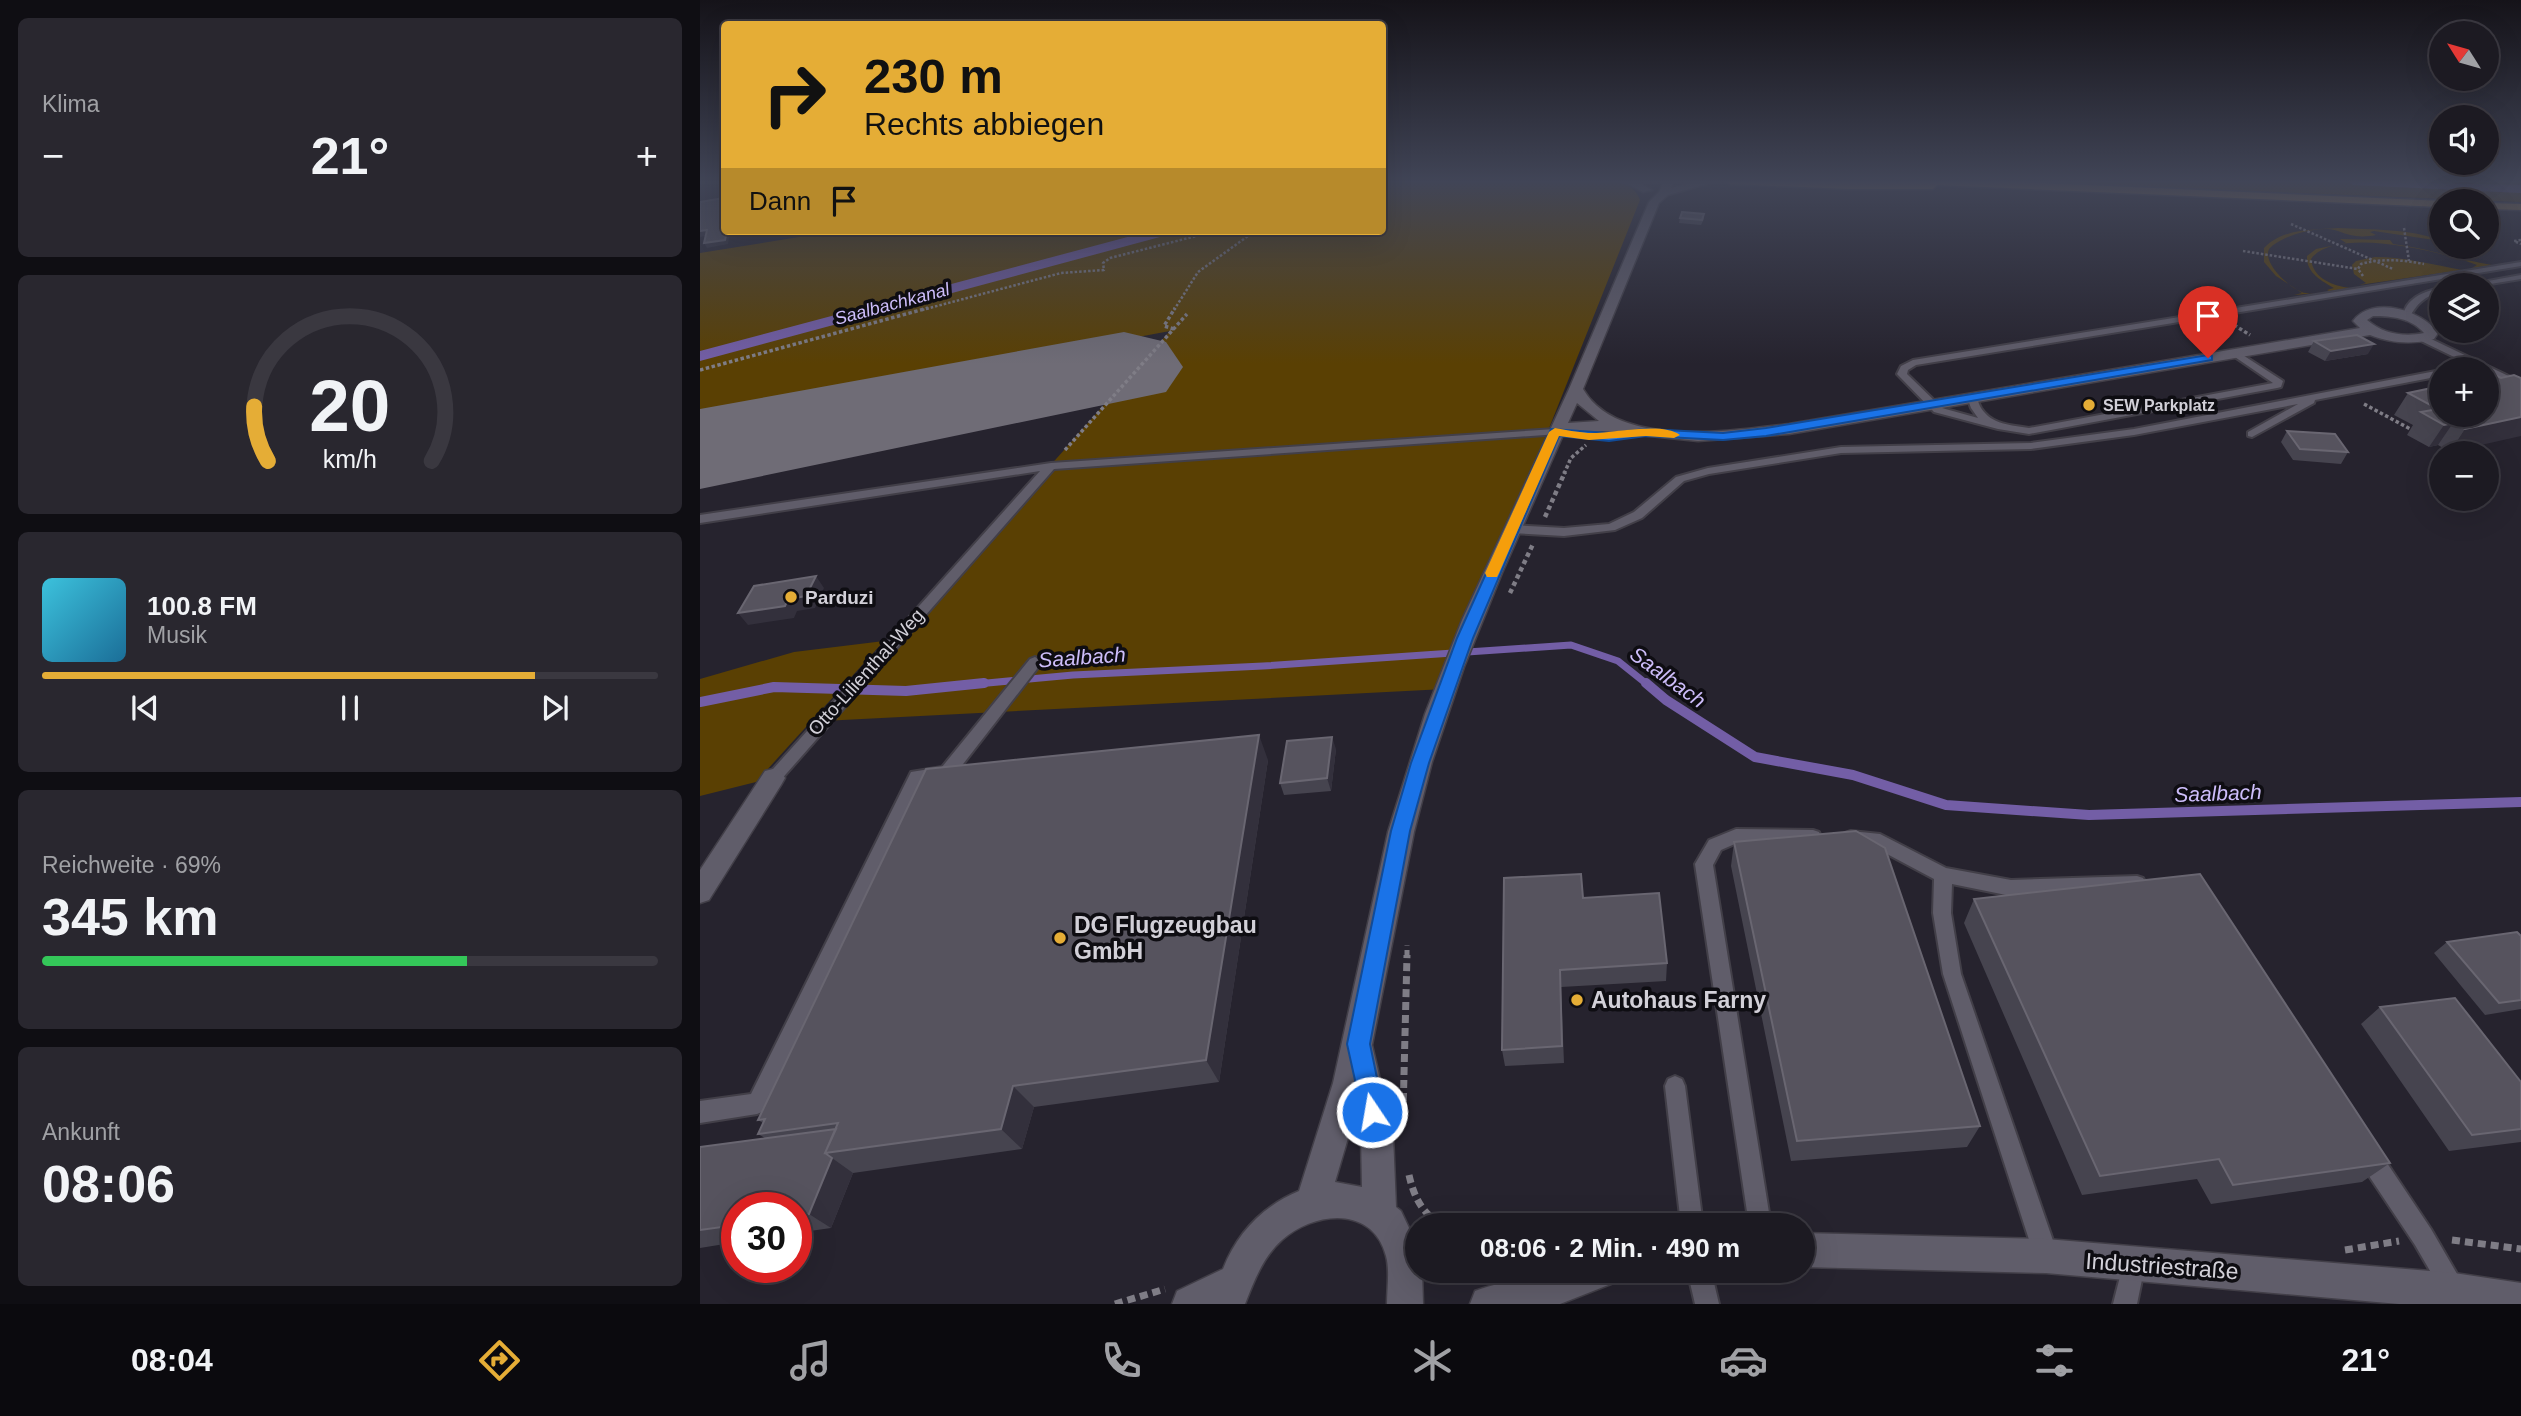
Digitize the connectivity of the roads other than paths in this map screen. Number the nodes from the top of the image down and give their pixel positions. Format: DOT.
graph roads {
  1 [pos="1634,242"];
  2 [pos="2521,264"];
  3 [pos="2521,276"];
  4 [pos="2499,280"];
  5 [pos="2429,293"];
  6 [pos="2406,316"];
  7 [pos="2372,330"];
  8 [pos="2422,338"];
  9 [pos="2235,353"];
  10 [pos="2461,357"];
  11 [pos="2429,375"];
  12 [pos="2499,375"];
  13 [pos="2521,386"];
  14 [pos="1576,389"];
  15 [pos="2320,396"];
  16 [pos="1972,397"];
  17 [pos="1931,404"];
  18 [pos="1998,426"];
  19 [pos="1627,430"];
  20 [pos="1555,432"];
  21 [pos="1646,433"];
  22 [pos="2252,434"];
  23 [pos="1051,466"];
  24 [pos="700,519"];
  25 [pos="1511,529"];
  26 [pos="1035,663"];
  27 [pos="773,778"];
  28 [pos="1943,875"];
  29 [pos="2155,883"];
  30 [pos="700,892"];
  31 [pos="1358,1044"];
  32 [pos="1675,1086"];
  33 [pos="700,1112"];
  34 [pos="2362,1145"];
  35 [pos="1312,1202"];
  36 [pos="1379,1213"];
  37 [pos="1691,1213"];
  38 [pos="1758,1213"];
  39 [pos="1405,1246"];
  40 [pos="1815,1251"];
  41 [pos="2046,1256"];
  42 [pos="2133,1265"];
  43 [pos="1407,1283"];
  44 [pos="1570,1283"];
  45 [pos="1702,1283"];
  46 [pos="2455,1291"];
  47 [pos="1229,1294"];
  48 [pos="1180,1296"];
  49 [pos="2521,1301"];
  50 [pos="1405,1304"];
  51 [pos="1488,1304"];
  52 [pos="1707,1304"];
  53 [pos="2125,1304"];
  1 -- 14 [label="street"];
  2 -- 17 [label="lane"];
  3 -- 4 [label="lane"];
  5 -- 6 [label="lane"];
  6 -- 7 [label="street"];
  6 -- 8 [label="street"];
  7 -- 8 [label="street"];
  7 -- 9 [label="street"];
  8 -- 10 [label="lane"];
  9 -- 16 [label="street"];
  9 -- 18 [label="lane"];
  11 -- 15 [label="lane"];
  12 -- 13 [label="lane"];
  14 -- 19 [label="street"];
  14 -- 20 [label="street"];
  15 -- 22 [label="lane"];
  15 -- 25 [label="lane"];
  16 -- 17 [label="street"];
  16 -- 18 [label="lane"];
  17 -- 18 [label="lane"];
  17 -- 21 [label="street"];
  19 -- 20 [label="street"];
  19 -- 21 [label="street"];
  20 -- 21 [label="street"];
  20 -- 23 [label="lane"];
  20 -- 25 [label="street"];
  23 -- 24 [label="lane"];
  23 -- 27 [label="lane, Otto-Lilienthal-Weg"];
  25 -- 31 [label="street"];
  26 -- 33 [label="lane"];
  27 -- 30 [label="street, Otto-Lilienthal-Weg"];
  28 -- 29 [label="lane"];
  28 -- 38 [label="lane"];
  28 -- 41 [label="lane"];
  31 -- 35 [label="street"];
  31 -- 36 [label="street"];
  32 -- 37 [label="lane"];
  34 -- 46 [label="lane"];
  35 -- 36 [label="street"];
  35 -- 47 [label="street"];
  36 -- 39 [label="street"];
  40 -- 41 [label="street, Industriestraße"];
  41 -- 42 [label="street, Industriestraße"];
  42 -- 46 [label="street, Industriestraße"];
  42 -- 53 [label="lane"];
  43 -- 50 [label="street"];
  44 -- 51 [label="street"];
  45 -- 52 [label="lane"];
  46 -- 49 [label="street, Industriestraße"];
  47 -- 48 [label="street"];
}
